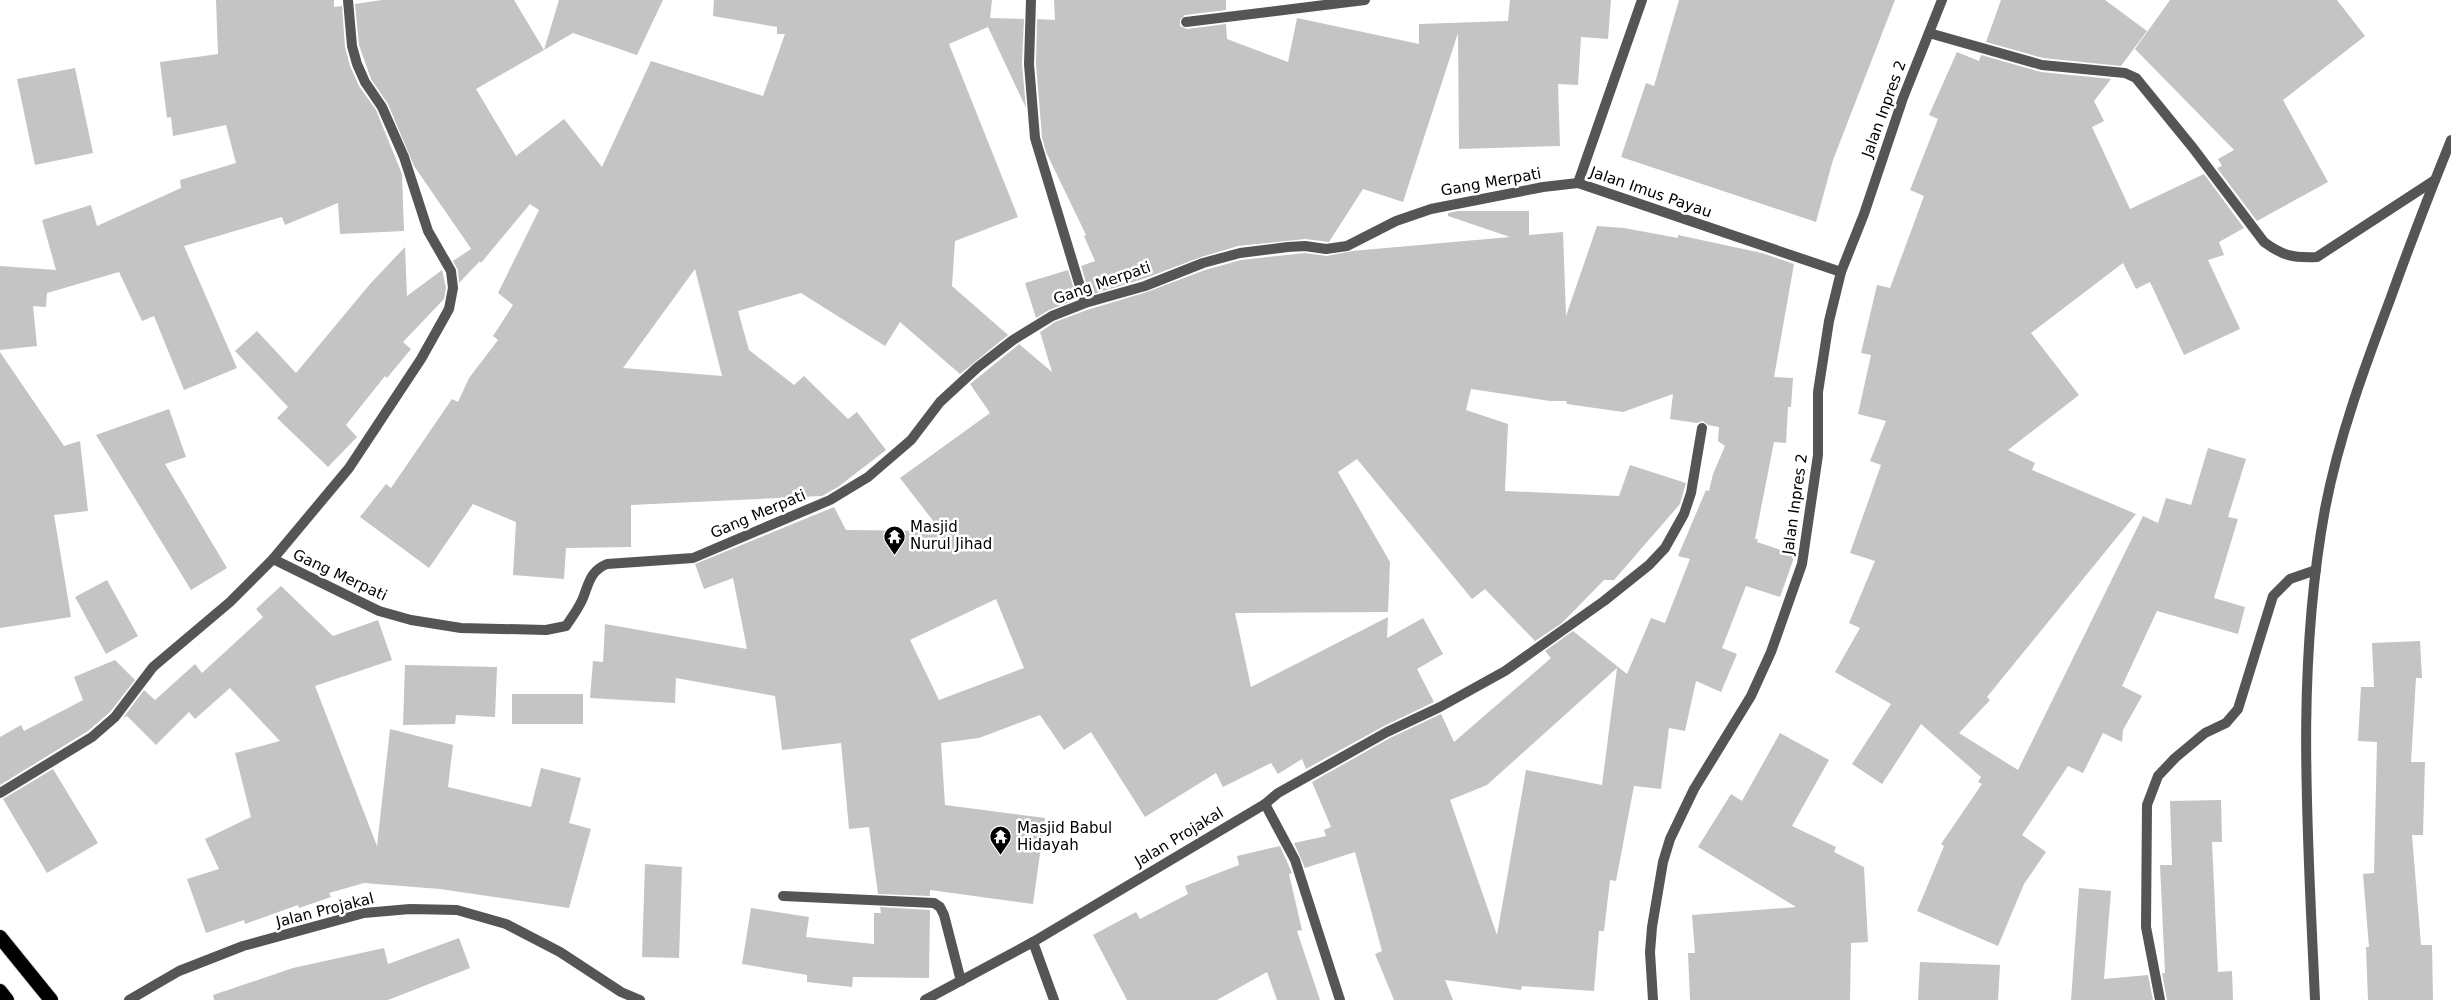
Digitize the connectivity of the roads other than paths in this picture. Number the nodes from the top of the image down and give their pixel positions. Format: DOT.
graph roads {
  1 [pos="348,0"];
  2 [pos="1030,0"];
  3 [pos="1365,0"];
  4 [pos="1642,0"];
  5 [pos="1942,0"];
  6 [pos="1186,22"];
  7 [pos="1929,33"];
  8 [pos="2451,140"];
  9 [pos="2435,180"];
  10 [pos="1578,183"];
  11 [pos="1841,272"];
  12 [pos="1085,303"];
  13 [pos="1702,428"];
  14 [pos="273,559"];
  15 [pos="2316,570"];
  16 [pos="0,793"];
  17 [pos="1266,804"];
  18 [pos="783,896"];
  19 [pos="0,937"];
  20 [pos="1033,942"];
  21 [pos="961,981"];
  22 [pos="0,991"];
  23 [pos="621,996"];
  24 [pos="7,1000"];
  25 [pos="51,1000"];
  26 [pos="129,1000"];
  27 [pos="640,1000"];
  28 [pos="925,1000"];
  29 [pos="1054,1000"];
  30 [pos="1340,1000"];
  31 [pos="1653,1000"];
  32 [pos="2160,1000"];
  33 [pos="2315,1000"];
  1 -- 14 [label="street"];
  2 -- 12 [label="street"];
  3 -- 6 [label="street"];
  4 -- 10 [label="street, Jalan Imus Payau"];
  5 -- 7 [label="street, Jalan Inpres 2"];
  7 -- 9 [label="street"];
  7 -- 11 [label="street, Jalan Inpres 2"];
  8 -- 9 [label="street"];
  9 -- 15 [label="street"];
  10 -- 11 [label="street, Jalan Imus Payau"];
  10 -- 12 [label="street, Gang Merpati"];
  11 -- 31 [label="street, Jalan Inpres 2"];
  12 -- 14 [label="street, Gang Merpati"];
  13 -- 17 [label="street, Jalan Projakal"];
  14 -- 16 [label="street, Gang Merpati"];
  15 -- 32 [label="street"];
  15 -- 33 [label="street"];
  17 -- 20 [label="street, Jalan Projakal"];
  17 -- 30 [label="street"];
  18 -- 21 [label="street"];
  19 -- 25 [label="highway"];
  20 -- 21 [label="street, Jalan Projakal"];
  20 -- 29 [label="street"];
  21 -- 28 [label="street, Jalan Projakal"];
  22 -- 24 [label="highway"];
  23 -- 26 [label="street, Jalan Projakal"];
  23 -- 27 [label="street, Jalan Projakal"];
}
